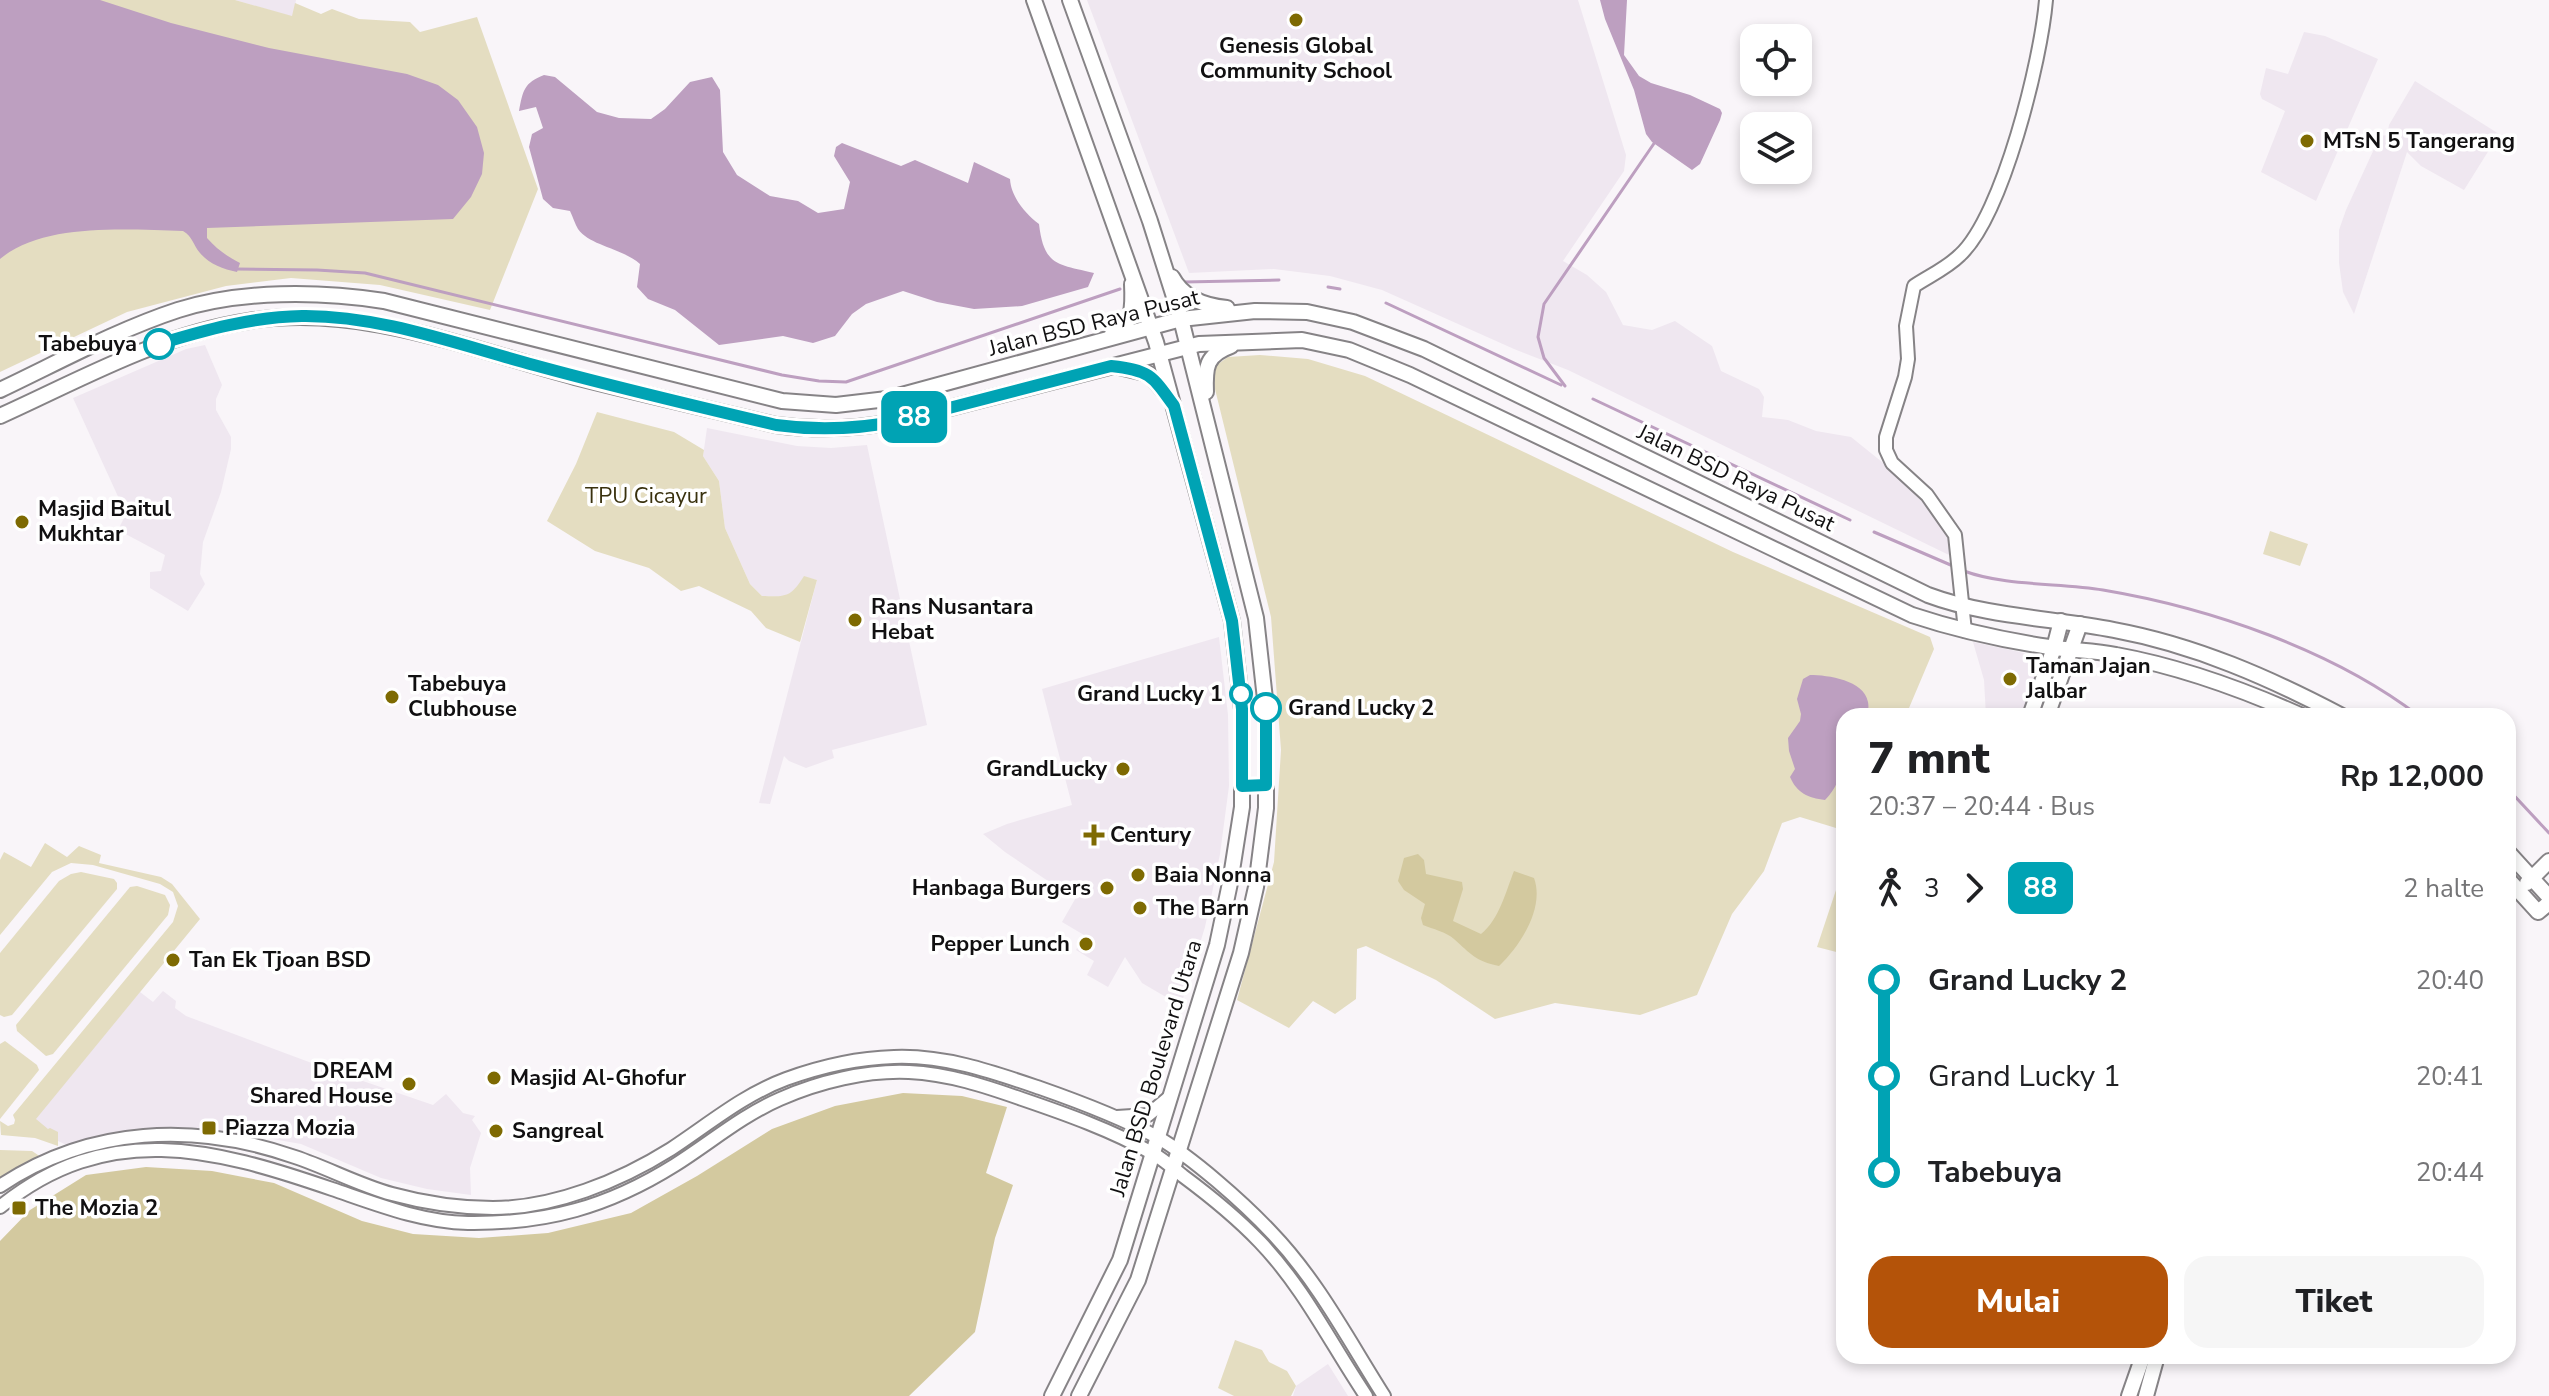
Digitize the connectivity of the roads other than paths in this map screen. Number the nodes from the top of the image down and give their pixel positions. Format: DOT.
graph roads {
  1 [pos="1034,0"];
  2 [pos="1070,0"];
  3 [pos="2046,0"];
  4 [pos="1160,256"];
  5 [pos="1131,268"];
  6 [pos="1255,311"];
  7 [pos="1181,319"];
  8 [pos="1152,327"];
  9 [pos="1243,341"];
  10 [pos="1082,346"];
  11 [pos="1188,346"];
  12 [pos="586,351"];
  13 [pos="1159,353"];
  14 [pos="1111,366"];
  15 [pos="578,378"];
  16 [pos="0,390"];
  17 [pos="1174,406"];
  18 [pos="1205,414"];
  19 [pos="0,416"];
  20 [pos="1616,444"];
  21 [pos="1604,469"];
  22 [pos="1963,605"];
  23 [pos="2061,621"];
  24 [pos="2080,624"];
  25 [pos="1965,631"];
  26 [pos="2054,648"];
  27 [pos="2072,650"];
  28 [pos="2033,708"];
  29 [pos="2050,708"];
  30 [pos="2284,708"];
  31 [pos="2327,708"];
  32 [pos="1266,785"];
  33 [pos="1242,786"];
  34 [pos="2516,861"];
  35 [pos="2549,861"];
  36 [pos="2533,879"];
  37 [pos="2516,884"];
  38 [pos="2516,887"];
  39 [pos="2545,904"];
  40 [pos="1171,1096"];
  41 [pos="1114,1117"];
  42 [pos="151,1134"];
  43 [pos="1158,1138"];
  44 [pos="150,1148"];
  45 [pos="672,1148"];
  46 [pos="1178,1152"];
  47 [pos="1153,1153"];
  48 [pos="679,1162"];
  49 [pos="1173,1168"];
  50 [pos="0,1186"];
  51 [pos="525,1206"];
  52 [pos="0,1207"];
  53 [pos="527,1221"];
  54 [pos="2140,1364"];
  55 [pos="2155,1364"];
  56 [pos="1052,1396"];
  57 [pos="1079,1396"];
  58 [pos="1366,1396"];
  59 [pos="1384,1396"];
  60 [pos="2129,1396"];
  61 [pos="2146,1396"];
  1 -- 5 [label="main road, Jalan BSD Boulevard Utara"];
  2 -- 4 [label="main road, Jalan BSD Boulevard Utara"];
  3 -- 22 [label="street"];
  4 -- 6 [label="main road"];
  4 -- 7 [label="main road, Jalan BSD Boulevard Utara"];
  5 -- 8 [label="main road, Jalan BSD Boulevard Utara"];
  5 -- 10 [label="main road"];
  6 -- 7 [label="main road, Jalan BSD Raya Pusat"];
  6 -- 20 [label="main road, Jalan BSD Raya Pusat"];
  7 -- 8 [label="main road, Jalan BSD Raya Pusat"];
  7 -- 11 [label="main road, Jalan BSD Boulevard Utara"];
  8 -- 10 [label="main road, Jalan BSD Raya Pusat"];
  8 -- 13 [label="main road, Jalan BSD Boulevard Utara"];
  9 -- 11 [label="main road, Jalan BSD Raya Pusat"];
  9 -- 18 [label="main road"];
  9 -- 21 [label="main road, Jalan BSD Raya Pusat"];
  10 -- 12 [label="main road, Jalan BSD Raya Pusat"];
  11 -- 13 [label="main road, Jalan BSD Raya Pusat"];
  11 -- 18 [label="main road, Jalan BSD Boulevard Utara"];
  12 -- 15 [label="main road"];
  12 -- 16 [label="main road, Jalan BSD Raya Pusat"];
  13 -- 14 [label="main road, Jalan BSD Raya Pusat"];
  13 -- 17 [label="main road, Jalan BSD Boulevard Utara"];
  14 -- 15 [label="main road, Jalan BSD Raya Pusat"];
  14 -- 17 [label="main road"];
  15 -- 19 [label="main road, Jalan BSD Raya Pusat"];
  17 -- 33 [label="main road, Jalan BSD Boulevard Utara"];
  18 -- 32 [label="main road, Jalan BSD Boulevard Utara"];
  20 -- 21 [label="main road"];
  20 -- 22 [label="main road, Jalan BSD Raya Pusat"];
  21 -- 25 [label="main road, Jalan BSD Raya Pusat"];
  22 -- 23 [label="main road, Jalan BSD Raya Pusat"];
  22 -- 25 [label="street"];
  23 -- 24 [label="main road, Jalan BSD Raya Pusat"];
  23 -- 26 [label="main road"];
  24 -- 27 [label="main road"];
  24 -- 31 [label="main road, Jalan BSD Raya Pusat"];
  25 -- 26 [label="main road, Jalan BSD Raya Pusat"];
  26 -- 27 [label="main road, Jalan BSD Raya Pusat"];
  26 -- 28 [label="main road"];
  27 -- 29 [label="main road"];
  27 -- 30 [label="main road, Jalan BSD Raya Pusat"];
  32 -- 33 [label="street"];
  32 -- 46 [label="main road, Jalan BSD Boulevard Utara"];
  33 -- 40 [label="main road, Jalan BSD Boulevard Utara"];
  34 -- 36 [label="main road"];
  35 -- 36 [label="main road"];
  36 -- 37 [label="main road"];
  36 -- 39 [label="main road"];
  38 -- 39 [label="main road"];
  40 -- 41 [label="street"];
  40 -- 43 [label="main road, Jalan BSD Boulevard Utara"];
  41 -- 43 [label="street"];
  41 -- 45 [label="street"];
  42 -- 44 [label="street"];
  42 -- 50 [label="street"];
  42 -- 51 [label="street"];
  43 -- 46 [label="street"];
  43 -- 47 [label="main road, Jalan BSD Boulevard Utara"];
  44 -- 52 [label="street"];
  44 -- 53 [label="street"];
  45 -- 48 [label="street"];
  45 -- 51 [label="street"];
  46 -- 49 [label="main road, Jalan BSD Boulevard Utara"];
  46 -- 59 [label="street"];
  47 -- 48 [label="street"];
  47 -- 49 [label="street"];
  47 -- 56 [label="main road, Jalan BSD Boulevard Utara"];
  48 -- 53 [label="street"];
  49 -- 57 [label="main road, Jalan BSD Boulevard Utara"];
  49 -- 58 [label="street"];
  51 -- 53 [label="street"];
  54 -- 60 [label="main road"];
  55 -- 61 [label="main road"];
}
